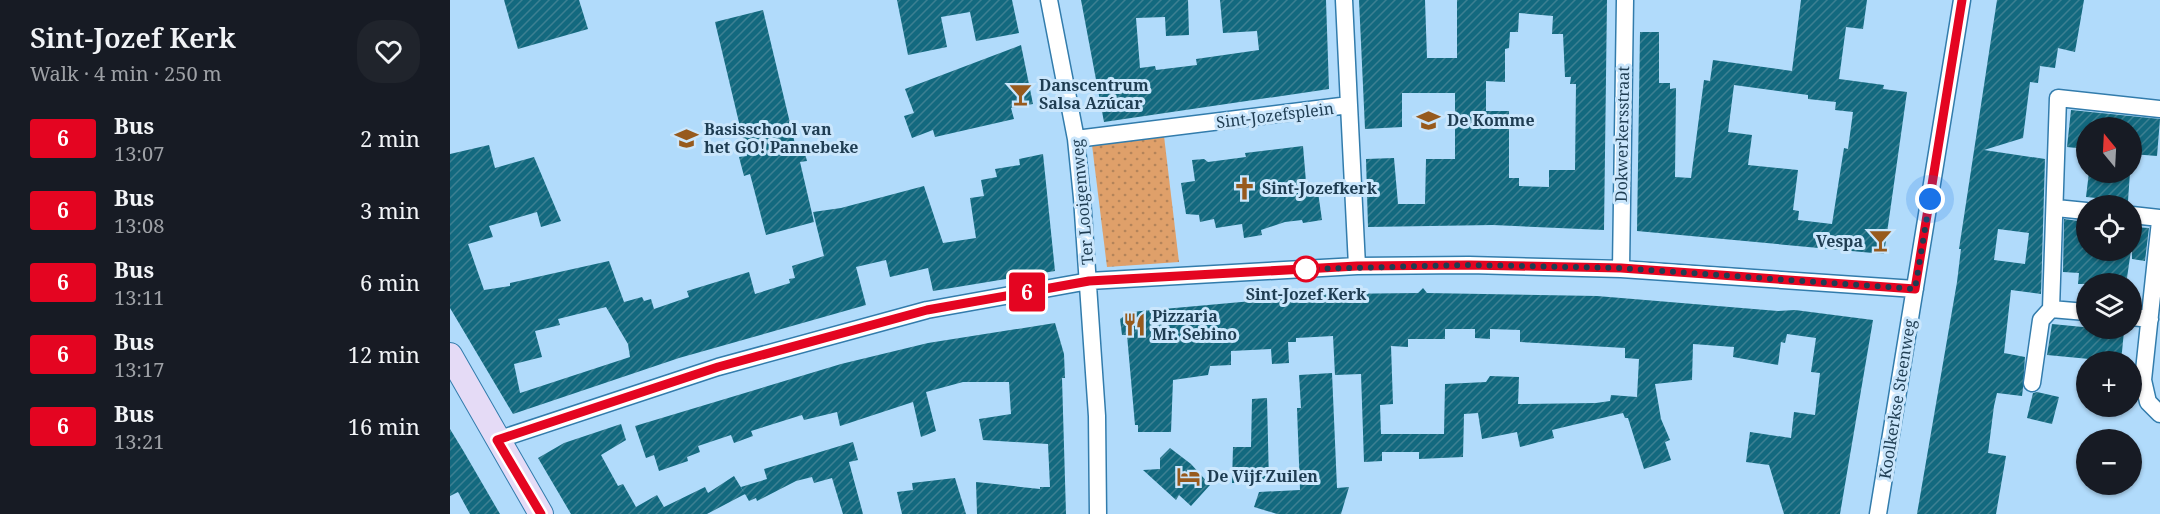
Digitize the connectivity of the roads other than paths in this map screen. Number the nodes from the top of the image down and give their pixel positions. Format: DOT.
graph roads {
  1 [pos="1049,0"];
  2 [pos="1344,0"];
  3 [pos="1625,0"];
  4 [pos="1962,0"];
  5 [pos="1350,105"];
  6 [pos="2160,109"];
  7 [pos="1076,139"];
  8 [pos="2056,208"];
  9 [pos="2076,210"];
  10 [pos="2142,216"];
  11 [pos="2160,219"];
  12 [pos="1357,266"];
  13 [pos="1621,268"];
  14 [pos="1089,281"];
  15 [pos="1915,289"];
  16 [pos="2051,309"];
  17 [pos="2076,311"];
  18 [pos="2142,318"];
  19 [pos="2150,319"];
  20 [pos="450,355"];
  21 [pos="2032,383"];
  22 [pos="2160,414"];
  23 [pos="497,440"];
  24 [pos="541,514"];
  25 [pos="1098,514"];
  26 [pos="1878,514"];
  1 -- 7 [label="street, Ter Looigemweg"];
  2 -- 5 [label="street"];
  3 -- 13 [label="street, Dokwerkersstraat"];
  4 -- 15 [label="street, Koolkerkse Steenweg"];
  5 -- 7 [label="street, Sint-Jozefsplein"];
  5 -- 12 [label="street, Sint-Jozefsplein"];
  6 -- 8 [label="street"];
  7 -- 14 [label="street, Ter Looigemweg"];
  8 -- 9 [label="street"];
  8 -- 16 [label="street"];
  10 -- 11 [label="street"];
  11 -- 19 [label="street"];
  12 -- 13 [label="street"];
  12 -- 14 [label="street"];
  13 -- 15 [label="street"];
  14 -- 23 [label="street"];
  14 -- 25 [label="street, Ter Looigemweg"];
  15 -- 26 [label="street, Koolkerkse Steenweg"];
  16 -- 17 [label="street"];
  16 -- 21 [label="street"];
  18 -- 19 [label="street"];
  19 -- 22 [label="street"];
  20 -- 23 [label="main road"];
  23 -- 24 [label="main road"];
}
